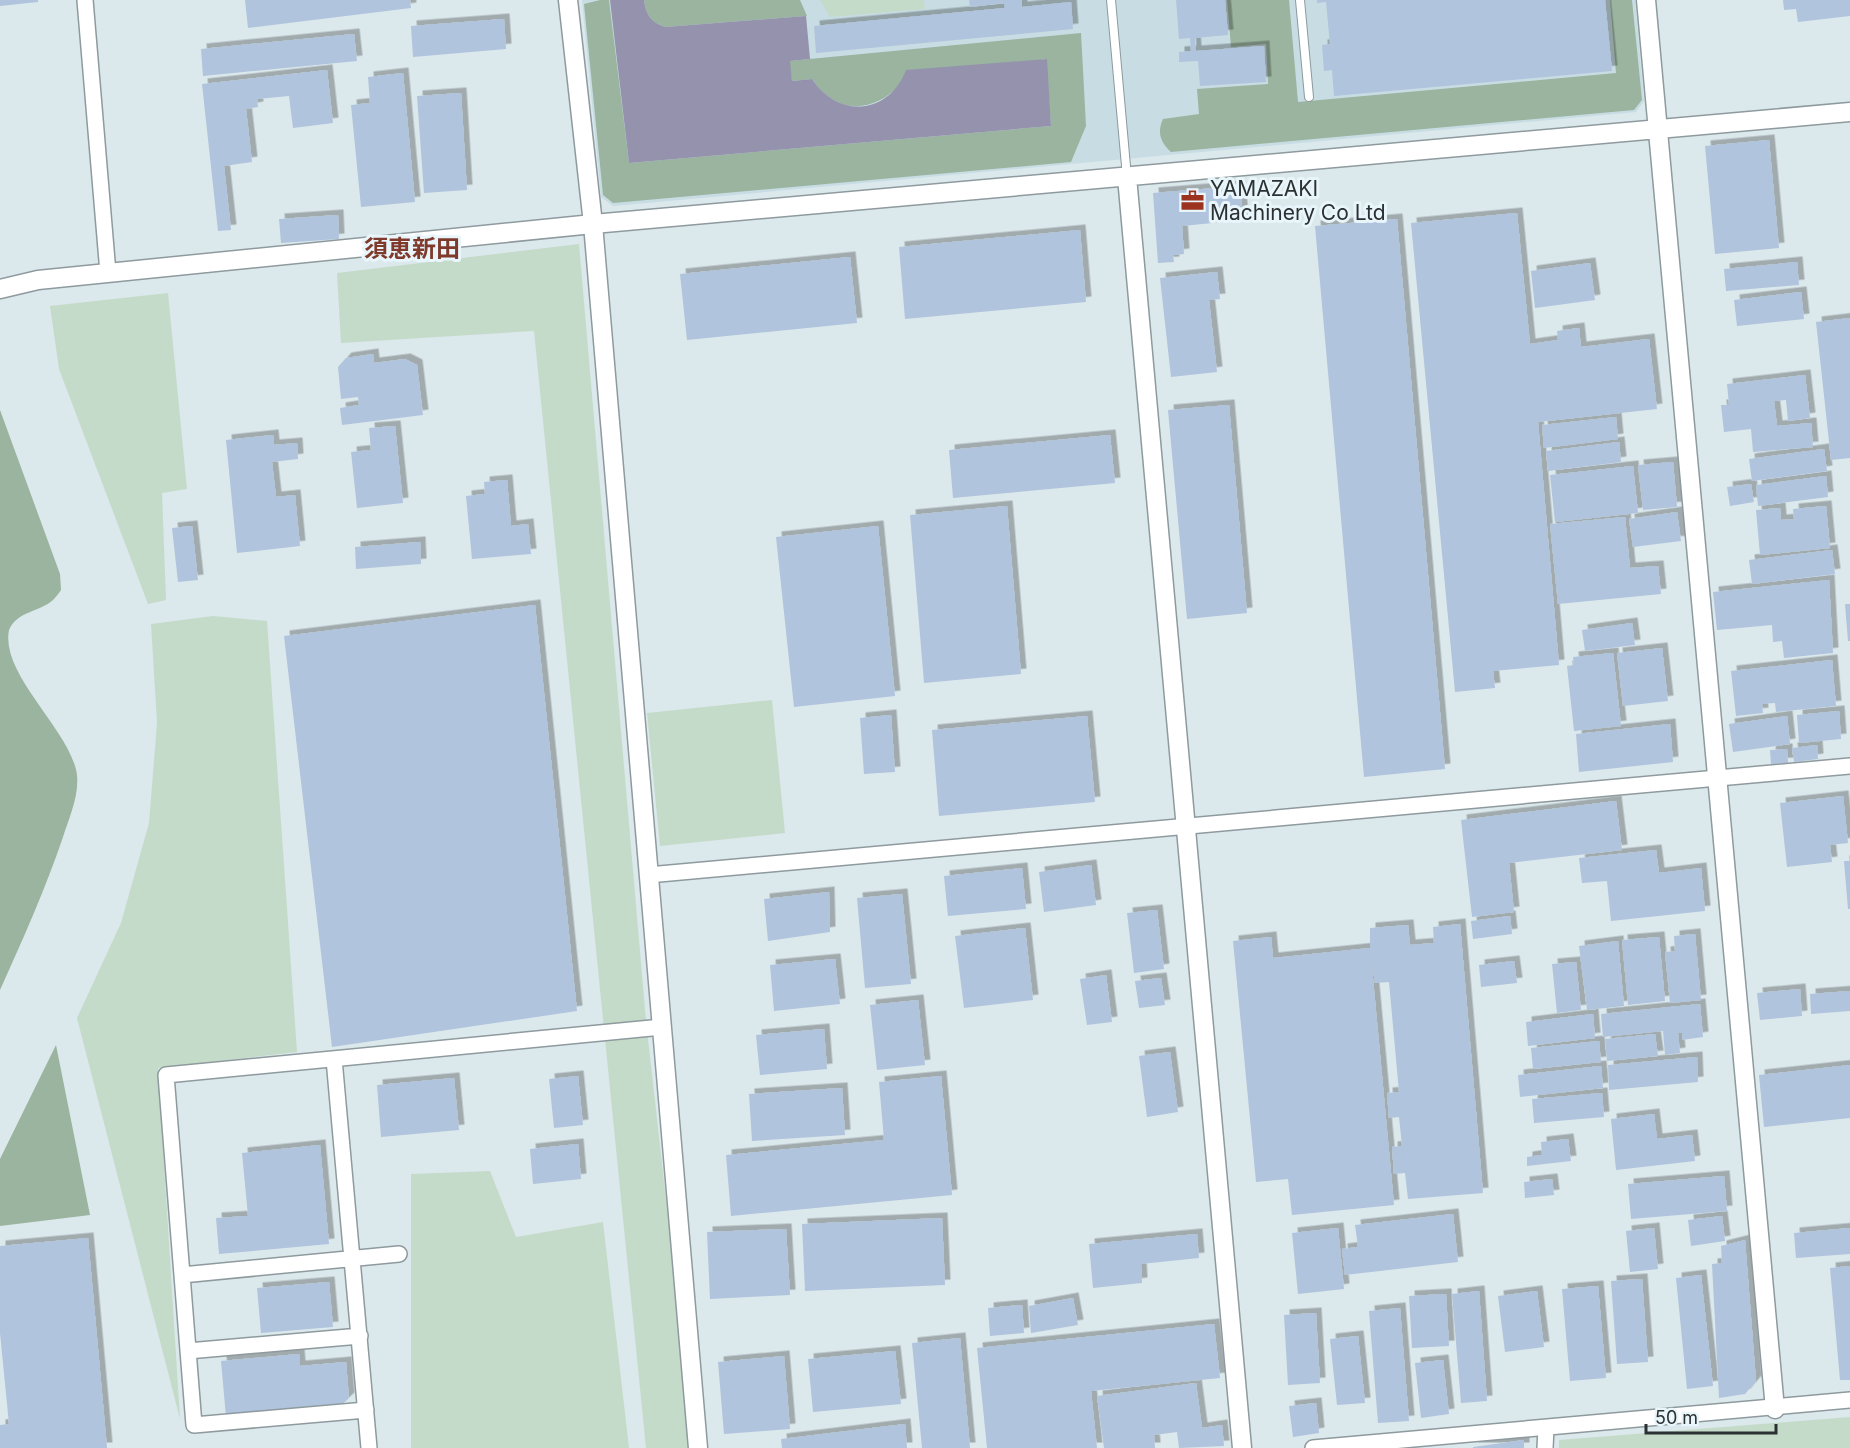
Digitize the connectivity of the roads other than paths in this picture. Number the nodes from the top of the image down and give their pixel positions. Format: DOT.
graph roads {
  1 [pos="86,0"];
  2 [pos="568,0"];
  3 [pos="1110,0"];
  4 [pos="1300,0"];
  5 [pos="1646,0"];
  6 [pos="1309,97"];
  7 [pos="1850,112"];
  8 [pos="1659,129"];
  9 [pos="1127,177"];
  10 [pos="593,224"];
  11 [pos="108,273"];
  12 [pos="0,289"];
  13 [pos="1850,766"];
  14 [pos="1715,777"];
  15 [pos="1186,826"];
  16 [pos="648,875"];
  17 [pos="662,1027"];
  18 [pos="334,1059"];
  19 [pos="399,1254"];
  20 [pos="354,1257"];
  21 [pos="182,1275"];
  22 [pos="360,1336"];
  23 [pos="188,1351"];
  24 [pos="1850,1400"];
  25 [pos="1775,1409"];
  26 [pos="366,1410"];
  27 [pos="1546,1428"];
  28 [pos="369,1448"];
  29 [pos="698,1448"];
  30 [pos="1242,1448"];
  31 [pos="1313,1448"];
  32 [pos="1545,1448"];
  1 -- 11 [label="street"];
  2 -- 10 [label="street"];
  3 -- 9 [label="lane"];
  4 -- 6 [label="lane"];
  5 -- 8 [label="street"];
  7 -- 8 [label="street"];
  8 -- 9 [label="street"];
  8 -- 14 [label="street"];
  9 -- 10 [label="street"];
  9 -- 15 [label="street"];
  10 -- 11 [label="street"];
  10 -- 16 [label="street"];
  11 -- 12 [label="street"];
  13 -- 14 [label="street"];
  14 -- 15 [label="street"];
  14 -- 25 [label="street"];
  15 -- 16 [label="street"];
  15 -- 30 [label="street"];
  16 -- 17 [label="street"];
  17 -- 18 [label="street"];
  17 -- 29 [label="street"];
  18 -- 20 [label="street"];
  18 -- 21 [label="street"];
  19 -- 20 [label="street"];
  20 -- 21 [label="street"];
  20 -- 22 [label="street"];
  21 -- 23 [label="street"];
  22 -- 23 [label="street"];
  22 -- 26 [label="street"];
  23 -- 26 [label="street"];
  24 -- 25 [label="street"];
  25 -- 27 [label="street"];
  26 -- 28 [label="street"];
  27 -- 31 [label="street"];
  27 -- 32 [label="street"];
}
